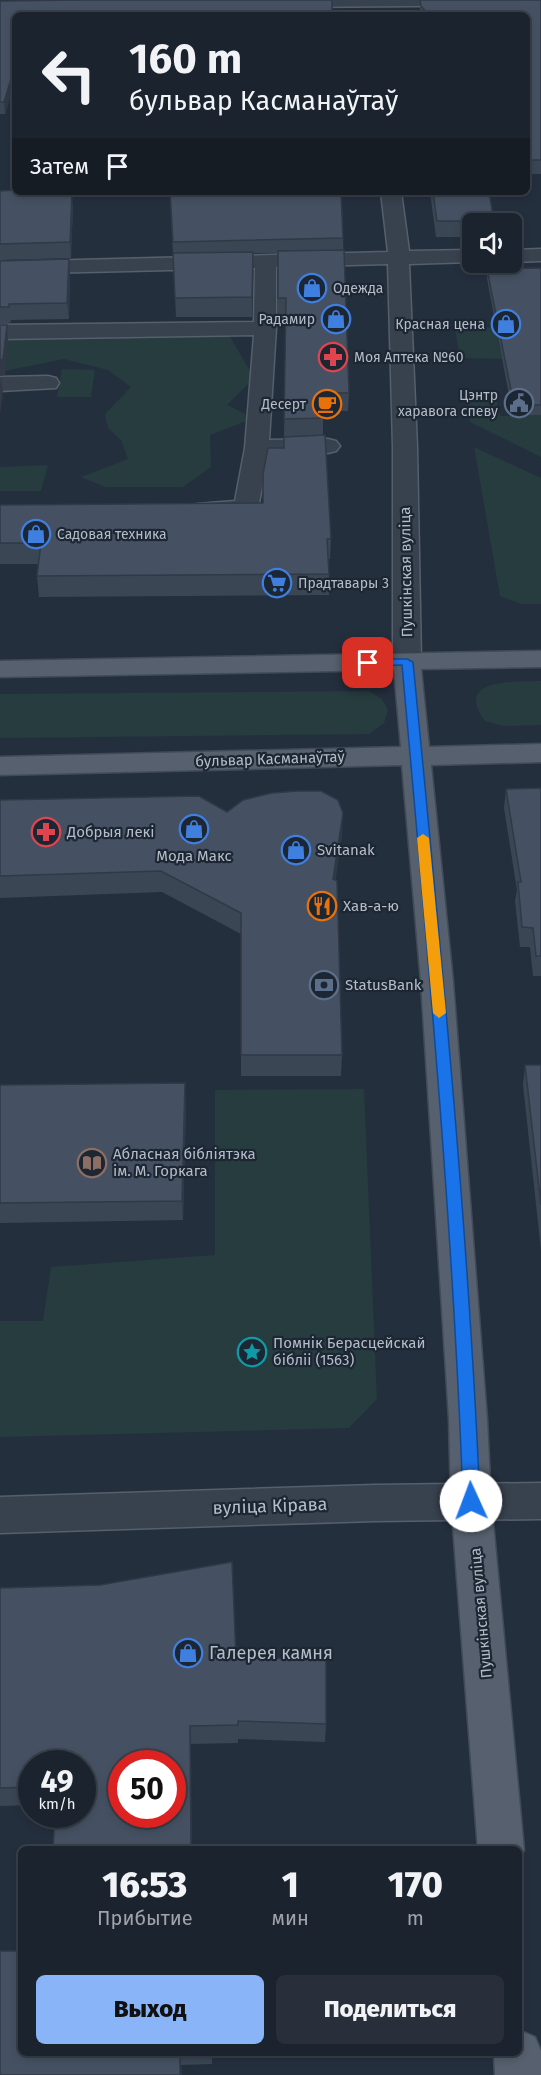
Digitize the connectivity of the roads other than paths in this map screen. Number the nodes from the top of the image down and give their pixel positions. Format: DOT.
graph roads {
  1 [pos="527,0"];
  2 [pos="541,0"];
  3 [pos="276,3"];
  4 [pos="366,6"];
  5 [pos="391,195"];
  6 [pos="541,255"];
  7 [pos="462,256"];
  8 [pos="522,256"];
  9 [pos="398,259"];
  10 [pos="266,263"];
  11 [pos="0,268"];
  12 [pos="265,328"];
  13 [pos="0,332"];
  14 [pos="48,383"];
  15 [pos="0,384"];
  16 [pos="328,446"];
  17 [pos="257,448"];
  18 [pos="187,509"];
  19 [pos="541,659"];
  20 [pos="407,662"];
  21 [pos="0,669"];
  22 [pos="541,753"];
  23 [pos="415,755"];
  24 [pos="0,766"];
  25 [pos="471,1501"];
  26 [pos="541,1501"];
  27 [pos="0,1515"];
  28 [pos="501,1846"];
  29 [pos="518,2056"];
  30 [pos="520,2075"];
  1 -- 2 [label="street"];
  1 -- 4 [label="street"];
  3 -- 4 [label="street"];
  5 -- 9 [label="street, Пушкінская вуліца"];
  6 -- 8 [label="street"];
  7 -- 9 [label="street"];
  9 -- 10 [label="street"];
  9 -- 20 [label="street, Пушкінская вуліца"];
  10 -- 11 [label="street"];
  10 -- 12 [label="street"];
  12 -- 13 [label="street"];
  12 -- 17 [label="street"];
  14 -- 15 [label="street"];
  16 -- 17 [label="street"];
  17 -- 18 [label="street"];
  19 -- 20 [label="main road"];
  20 -- 21 [label="main road"];
  20 -- 23 [label="main road, Пушкінская вуліца"];
  22 -- 23 [label="main road, бульвар Касманаўтаў"];
  23 -- 24 [label="main road, бульвар Касманаўтаў"];
  23 -- 25 [label="main road, Пушкінская вуліца"];
  25 -- 26 [label="street, вуліца Кірава"];
  25 -- 27 [label="street, вуліца Кірава"];
  25 -- 28 [label="main road, Пушкінская вуліца"];
  29 -- 30 [label="main road"];
}
